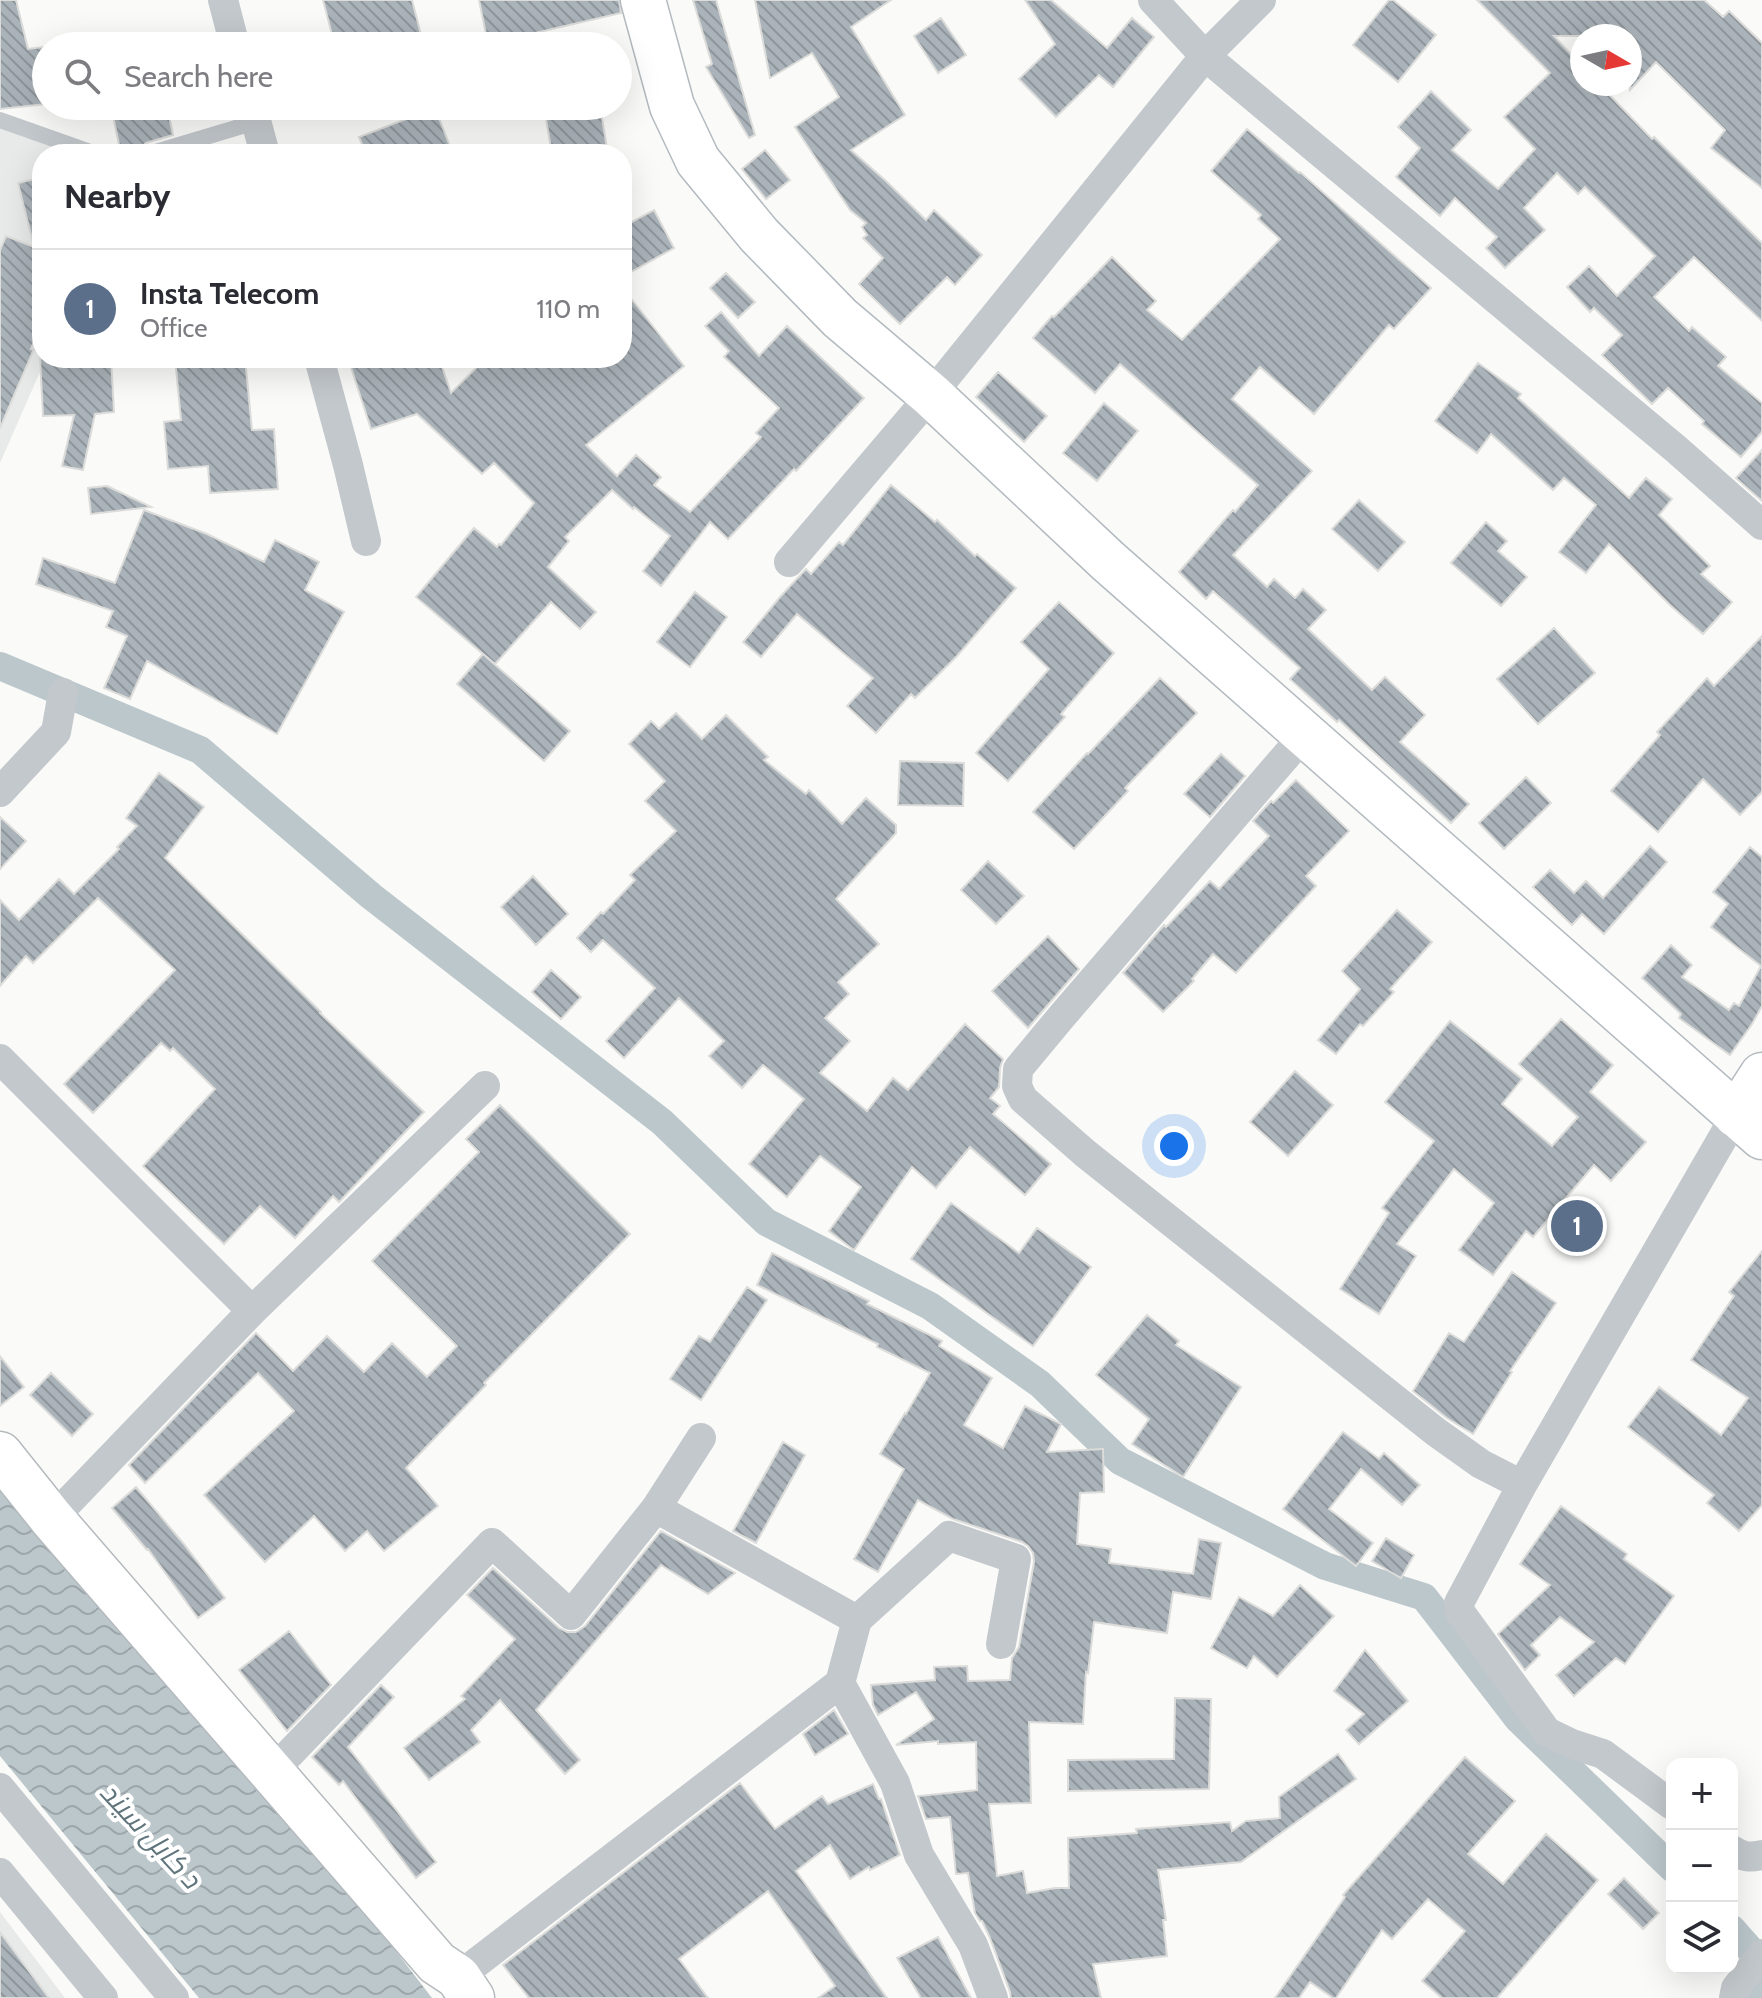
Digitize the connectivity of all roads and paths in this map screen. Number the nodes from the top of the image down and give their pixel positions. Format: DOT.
graph roads {
  1 [pos="223,0"];
  2 [pos="643,0"];
  3 [pos="1153,0"];
  4 [pos="1261,0"];
  5 [pos="231,32"];
  6 [pos="1205,56"];
  7 [pos="0,120"];
  8 [pos="238,120"];
  9 [pos="256,120"];
  10 [pos="68,144"];
  11 [pos="175,144"];
  12 [pos="262,144"];
  13 [pos="322,368"];
  14 [pos="931,395"];
  15 [pos="1762,525"];
  16 [pos="366,541"];
  17 [pos="789,562"];
  18 [pos="63,693"];
  19 [pos="1305,734"];
  20 [pos="0,792"];
  21 [pos="0,1059"];
  22 [pos="1762,1075"];
  23 [pos="485,1086"];
  24 [pos="1749,1126"];
  25 [pos="252,1311"];
  26 [pos="701,1438"];
  27 [pos="0,1454"];
  28 [pos="1522,1485"];
  29 [pos="656,1508"];
  30 [pos="52,1519"];
  31 [pos="857,1620"];
  32 [pos="1001,1644"];
  33 [pos="840,1683"];
  34 [pos="271,1773"];
  35 [pos="0,1788"];
  36 [pos="1666,1801"];
  37 [pos="1738,1854"];
  38 [pos="1762,1855"];
  39 [pos="0,1873"];
  40 [pos="1762,1954"];
  41 [pos="465,1987"];
  42 [pos="1735,1993"];
  43 [pos="103,1998"];
  44 [pos="174,1998"];
  45 [pos="993,1998"];
  1 -- 5 [label="street"];
  2 -- 14 [label="main road"];
  3 -- 6 [label="street"];
  4 -- 6 [label="street"];
  6 -- 14 [label="street"];
  6 -- 15 [label="street"];
  7 -- 10 [label="lane"];
  8 -- 11 [label="lane"];
  9 -- 12 [label="street"];
  13 -- 16 [label="street"];
  14 -- 17 [label="street"];
  14 -- 19 [label="main road"];
  18 -- 20 [label="street"];
  19 -- 24 [label="main road"];
  19 -- 28 [label="street"];
  21 -- 25 [label="street"];
  22 -- 24 [label="main road"];
  23 -- 25 [label="street"];
  24 -- 28 [label="street"];
  25 -- 30 [label="street"];
  26 -- 29 [label="street"];
  27 -- 30 [label="main road"];
  28 -- 36 [label="street"];
  29 -- 31 [label="street"];
  29 -- 34 [label="street"];
  30 -- 34 [label="main road"];
  31 -- 32 [label="street"];
  31 -- 33 [label="street"];
  33 -- 41 [label="street"];
  33 -- 45 [label="street"];
  34 -- 41 [label="main road"];
  35 -- 44 [label="street"];
  37 -- 38 [label="street"];
  39 -- 43 [label="street"];
  40 -- 42 [label="street"];
}
